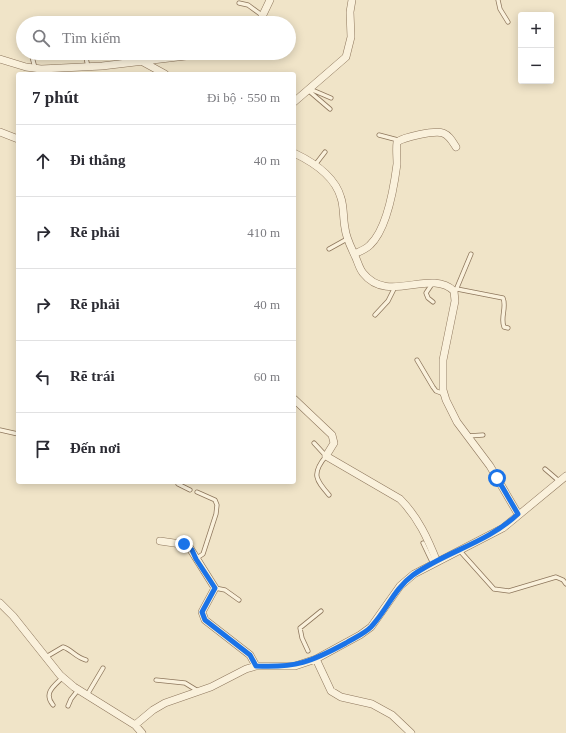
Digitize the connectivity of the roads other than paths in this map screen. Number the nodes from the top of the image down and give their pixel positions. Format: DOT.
graph roads {
  1 [pos="270,0"];
  2 [pos="352,0"];
  3 [pos="498,0"];
  4 [pos="239,3"];
  5 [pos="263,16"];
  6 [pos="508,22"];
  7 [pos="0,59"];
  8 [pos="33,60"];
  9 [pos="87,60"];
  10 [pos="158,60"];
  11 [pos="143,62"];
  12 [pos="88,67"];
  13 [pos="35,68"];
  14 [pos="161,72"];
  15 [pos="310,90"];
  16 [pos="331,98"];
  17 [pos="296,100"];
  18 [pos="330,109"];
  19 [pos="0,132"];
  20 [pos="379,135"];
  21 [pos="16,138"];
  22 [pos="399,141"];
  23 [pos="456,146"];
  24 [pos="325,152"];
  25 [pos="296,155"];
  26 [pos="315,164"];
  27 [pos="347,239"];
  28 [pos="329,249"];
  29 [pos="354,254"];
  30 [pos="471,254"];
  31 [pos="432,284"];
  32 [pos="395,287"];
  33 [pos="456,291"];
  34 [pos="433,302"];
  35 [pos="375,315"];
  36 [pos="508,328"];
  37 [pos="417,360"];
  38 [pos="444,394"];
  39 [pos="296,401"];
  40 [pos="0,430"];
  41 [pos="16,433"];
  42 [pos="483,435"];
  43 [pos="467,436"];
  44 [pos="314,443"];
  45 [pos="326,456"];
  46 [pos="546,469"];
  47 [pos="566,476"];
  48 [pos="559,481"];
  49 [pos="178,484"];
  50 [pos="190,490"];
  51 [pos="197,492"];
  52 [pos="330,495"];
  53 [pos="518,514"];
  54 [pos="160,541"];
  55 [pos="423,543"];
  56 [pos="460,551"];
  57 [pos="196,559"];
  58 [pos="435,563"];
  59 [pos="566,584"];
  60 [pos="215,588"];
  61 [pos="239,600"];
  62 [pos="0,603"];
  63 [pos="321,611"];
  64 [pos="312,655"];
  65 [pos="46,657"];
  66 [pos="86,660"];
  67 [pos="256,666"];
  68 [pos="103,668"];
  69 [pos="62,677"];
  70 [pos="156,680"];
  71 [pos="78,690"];
  72 [pos="199,691"];
  73 [pos="87,695"];
  74 [pos="53,705"];
  75 [pos="68,706"];
  76 [pos="135,726"];
  77 [pos="142,733"];
  78 [pos="411,733"];
  1 -- 5 [label="street"];
  2 -- 15 [label="street"];
  3 -- 6 [label="lane"];
  4 -- 5 [label="lane"];
  7 -- 13 [label="street"];
  8 -- 13 [label="lane"];
  9 -- 12 [label="lane"];
  10 -- 11 [label="street"];
  11 -- 12 [label="street"];
  11 -- 14 [label="street"];
  12 -- 13 [label="street"];
  15 -- 16 [label="lane"];
  15 -- 17 [label="street"];
  15 -- 18 [label="lane"];
  19 -- 21 [label="street"];
  20 -- 22 [label="lane"];
  22 -- 23 [label="street"];
  22 -- 29 [label="street"];
  24 -- 26 [label="lane"];
  25 -- 26 [label="street"];
  26 -- 27 [label="street"];
  27 -- 28 [label="lane"];
  27 -- 29 [label="street"];
  29 -- 32 [label="street"];
  30 -- 33 [label="lane"];
  31 -- 32 [label="street"];
  31 -- 33 [label="street"];
  31 -- 34 [label="lane"];
  32 -- 35 [label="lane"];
  33 -- 36 [label="lane"];
  33 -- 38 [label="street"];
  37 -- 38 [label="lane"];
  38 -- 43 [label="street"];
  39 -- 45 [label="street"];
  40 -- 41 [label="lane"];
  42 -- 43 [label="lane"];
  43 -- 53 [label="street"];
  44 -- 45 [label="lane"];
  45 -- 52 [label="lane"];
  45 -- 58 [label="street"];
  46 -- 48 [label="lane"];
  47 -- 48 [label="street"];
  48 -- 53 [label="street"];
  49 -- 50 [label="lane"];
  51 -- 57 [label="lane"];
  53 -- 56 [label="street"];
  54 -- 57 [label="street"];
  55 -- 58 [label="lane"];
  56 -- 58 [label="street"];
  56 -- 59 [label="lane"];
  57 -- 60 [label="street"];
  58 -- 64 [label="street"];
  60 -- 61 [label="lane"];
  60 -- 67 [label="street"];
  62 -- 65 [label="street"];
  63 -- 64 [label="lane"];
  64 -- 67 [label="street"];
  64 -- 78 [label="street"];
  65 -- 66 [label="lane"];
  65 -- 69 [label="street"];
  67 -- 72 [label="street"];
  68 -- 73 [label="lane"];
  69 -- 71 [label="street"];
  69 -- 74 [label="lane"];
  70 -- 72 [label="lane"];
  71 -- 73 [label="street"];
  71 -- 75 [label="lane"];
  72 -- 76 [label="street"];
  73 -- 76 [label="street"];
  76 -- 77 [label="street"];
}
